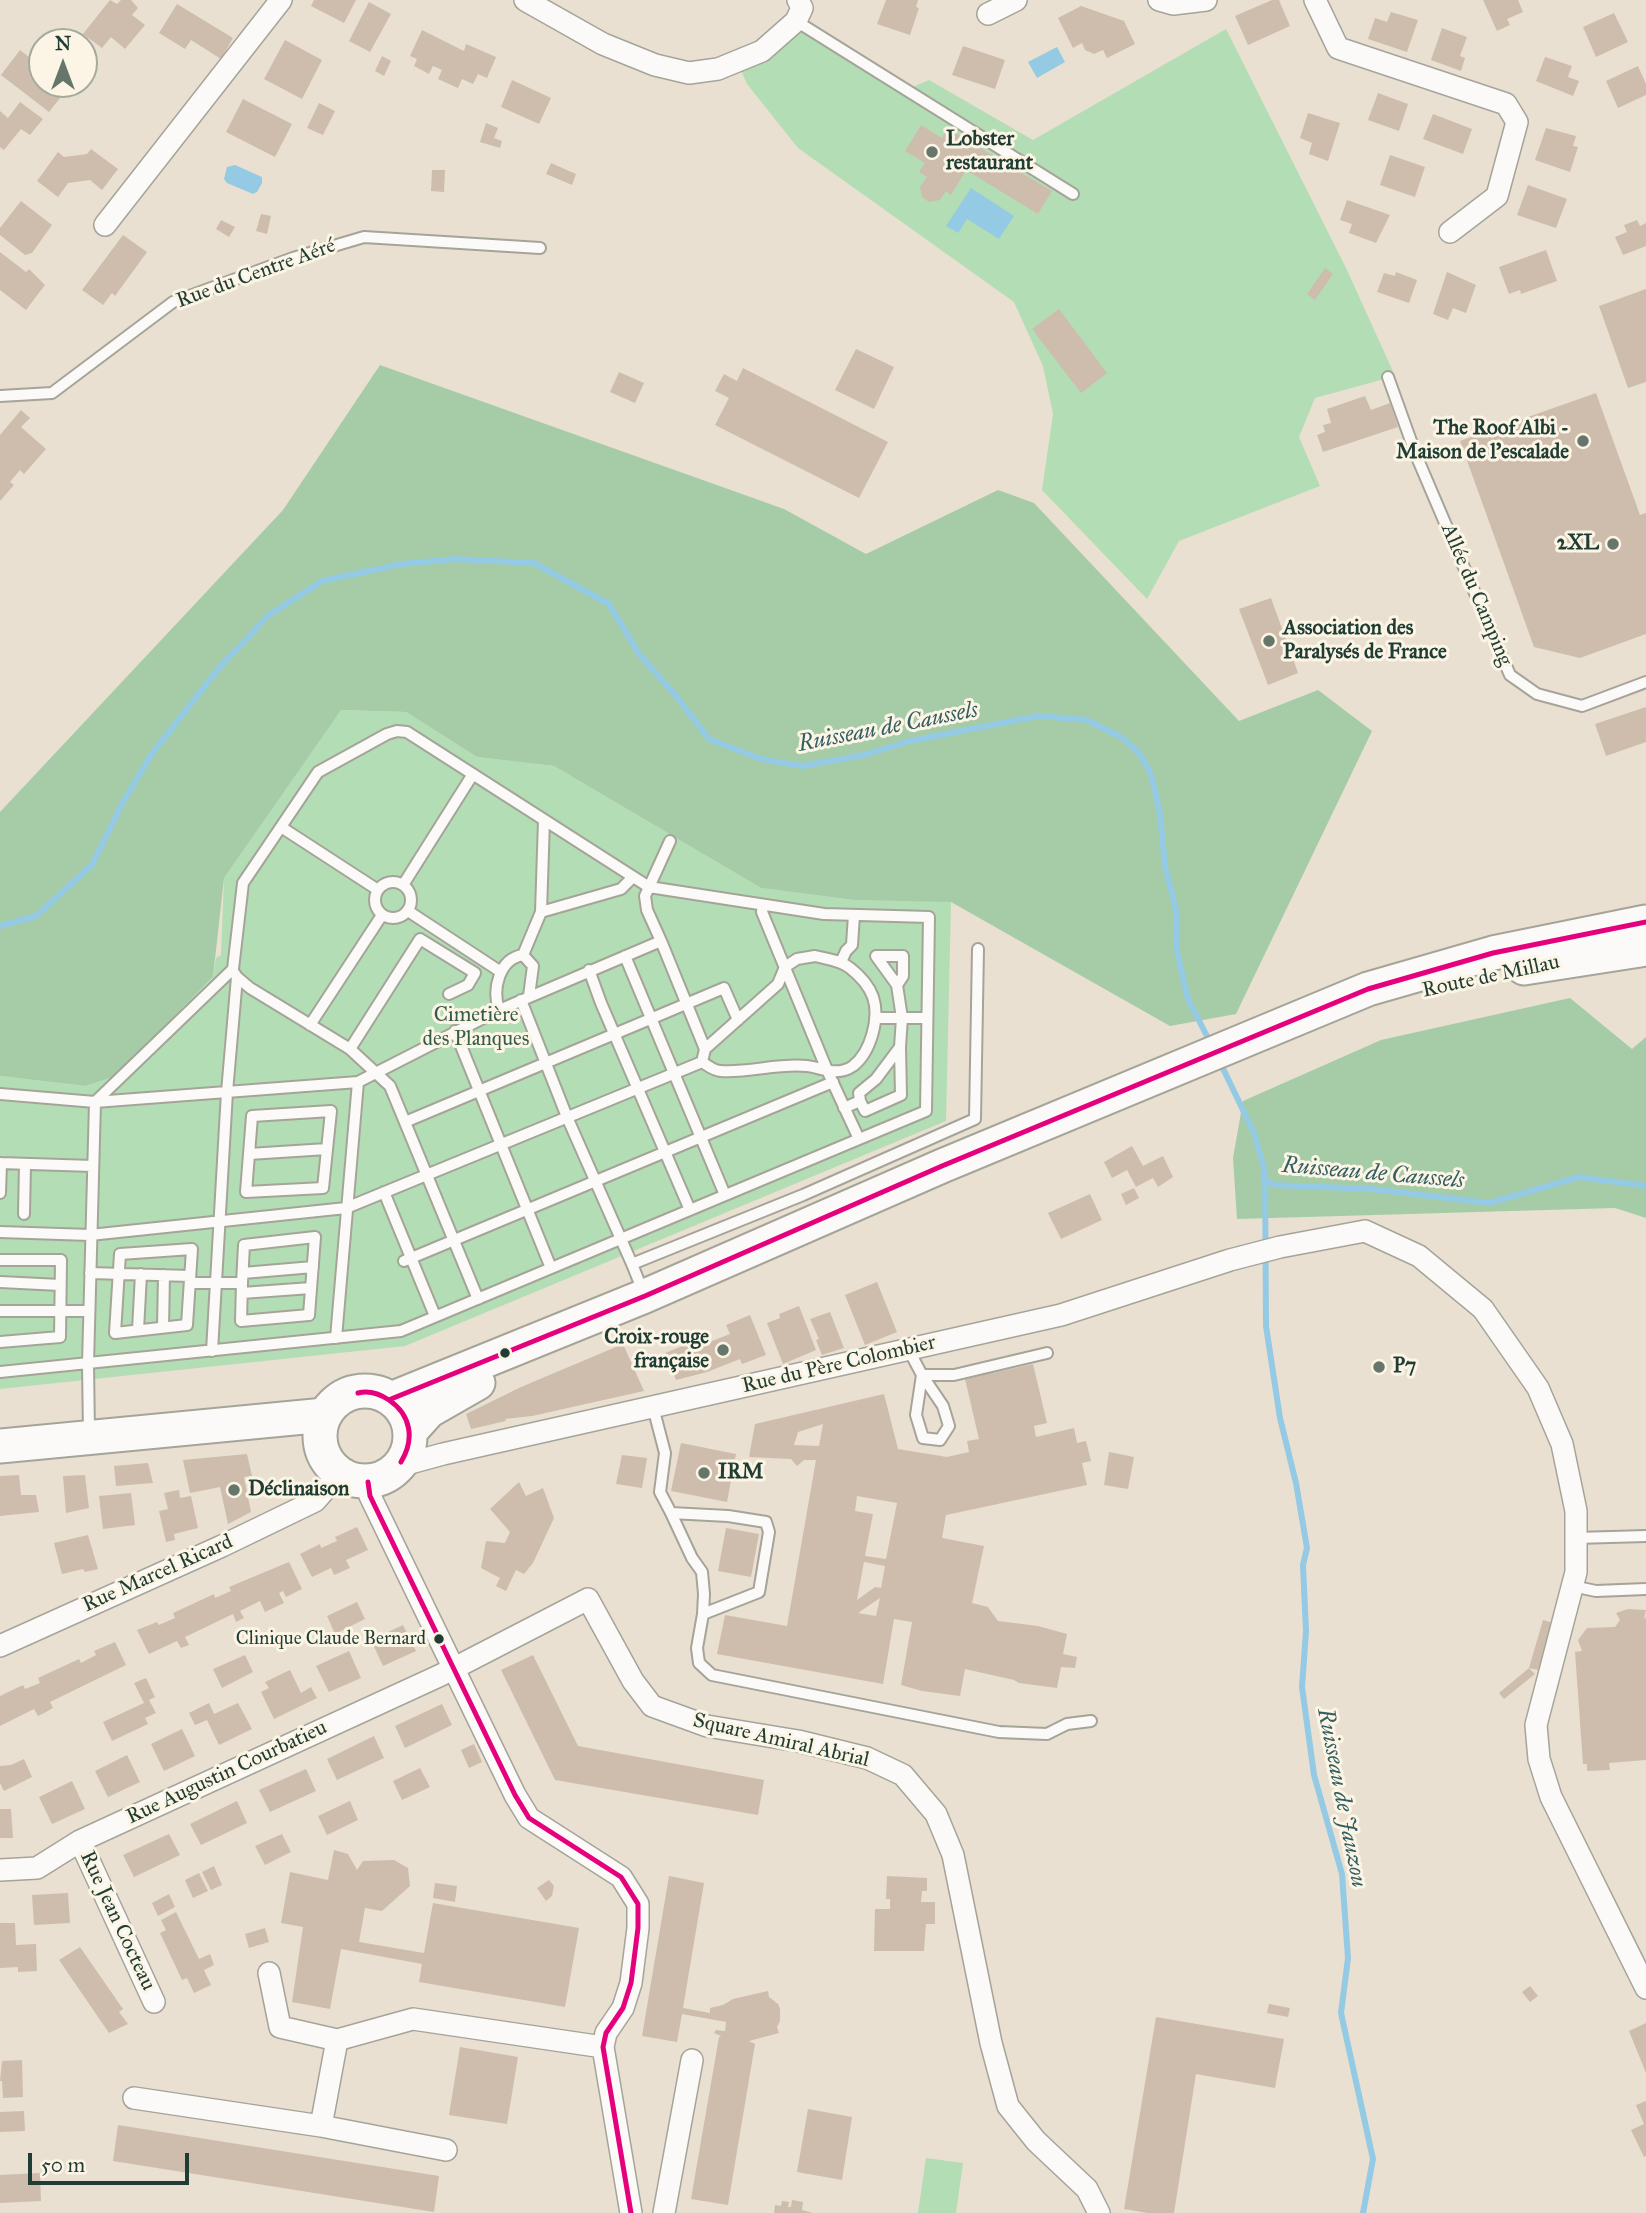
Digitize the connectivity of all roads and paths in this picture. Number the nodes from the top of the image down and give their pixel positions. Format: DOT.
graph roads {
  1 [pos="281,0"];
  2 [pos="525,0"];
  3 [pos="1016,0"];
  4 [pos="1159,0"];
  5 [pos="1206,0"];
  6 [pos="1315,0"];
  7 [pos="798,10"];
  8 [pos="988,14"];
  9 [pos="1073,194"];
  10 [pos="105,225"];
  11 [pos="1450,232"];
  12 [pos="540,248"];
  13 [pos="1388,377"];
  14 [pos="0,396"];
  15 [pos="1646,682"];
  16 [pos="473,774"];
  17 [pos="544,820"];
  18 [pos="281,827"];
  19 [pos="670,841"];
  20 [pos="632,878"];
  21 [pos="403,885"];
  22 [pos="649,887"];
  23 [pos="378,890"];
  24 [pos="763,905"];
  25 [pos="408,911"];
  26 [pos="541,912"];
  27 [pos="382,915"];
  28 [pos="854,915"];
  29 [pos="1646,922"];
  30 [pos="661,941"];
  31 [pos="978,948"];
  32 [pos="1646,949"];
  33 [pos="523,955"];
  34 [pos="625,956"];
  35 [pos="841,962"];
  36 [pos="785,967"];
  37 [pos="589,970"];
  38 [pos="886,970"];
  39 [pos="501,972"];
  40 [pos="235,973"];
  41 [pos="897,985"];
  42 [pos="867,986"];
  43 [pos="449,994"];
  44 [pos="525,998"];
  45 [pos="687,1004"];
  46 [pos="499,1010"];
  47 [pos="875,1018"];
  48 [pos="902,1018"];
  49 [pos="928,1018"];
  50 [pos="651,1019"];
  51 [pos="738,1020"];
  52 [pos="310,1025"];
  53 [pos="455,1031"];
  54 [pos="615,1034"];
  55 [pos="1256,1035"];
  56 [pos="900,1047"];
  57 [pos="350,1049"];
  58 [pos="705,1049"];
  59 [pos="702,1062"];
  60 [pos="545,1063"];
  61 [pos="827,1070"];
  62 [pos="376,1071"];
  63 [pos="674,1073"];
  64 [pos="358,1082"];
  65 [pos="833,1082"];
  66 [pos="638,1088"];
  67 [pos="479,1091"];
  68 [pos="227,1092"];
  69 [pos="0,1094"];
  70 [pos="860,1101"];
  71 [pos="95,1102"];
  72 [pos="844,1108"];
  73 [pos="568,1117"];
  74 [pos="405,1122"];
  75 [pos="701,1137"];
  76 [pos="859,1139"];
  77 [pos="501,1144"];
  78 [pos="327,1149"];
  79 [pos="665,1152"];
  80 [pos="249,1154"];
  81 [pos="1,1163"];
  82 [pos="25,1164"];
  83 [pos="93,1166"];
  84 [pos="427,1174"];
  85 [pos="595,1181"];
  86 [pos="384,1192"];
  87 [pos="0,1193"];
  88 [pos="725,1195"];
  89 [pos="346,1208"];
  90 [pos="528,1209"];
  91 [pos="690,1210"];
  92 [pos="24,1214"];
  93 [pos="219,1221"];
  94 [pos="0,1232"];
  95 [pos="90,1235"];
  96 [pos="453,1239"];
  97 [pos="620,1239"];
  98 [pos="407,1259"];
  99 [pos="0,1260"];
  100 [pos="632,1264"];
  101 [pos="313,1267"];
  102 [pos="551,1268"];
  103 [pos="90,1273"];
  104 [pos="117,1274"];
  105 [pos="141,1274"];
  106 [pos="164,1275"];
  107 [pos="190,1279"];
  108 [pos="0,1282"];
  109 [pos="215,1283"];
  110 [pos="242,1283"];
  111 [pos="61,1285"];
  112 [pos="311,1288"];
  113 [pos="645,1296"];
  114 [pos="478,1299"];
  115 [pos="61,1310"];
  116 [pos="0,1311"];
  117 [pos="89,1311"];
  118 [pos="435,1317"];
  119 [pos="163,1327"];
  120 [pos="138,1330"];
  121 [pos="336,1338"];
  122 [pos="0,1342"];
  123 [pos="911,1349"];
  124 [pos="212,1351"];
  125 [pos="1047,1353"];
  126 [pos="88,1364"];
  127 [pos="0,1372"];
  128 [pos="922,1375"];
  129 [pos="391,1399"];
  130 [pos="653,1407"];
  131 [pos="89,1437"];
  132 [pos="0,1446"];
  133 [pos="406,1448"];
  134 [pos="336,1455"];
  135 [pos="671,1513"];
  136 [pos="1646,1536"];
  137 [pos="1576,1538"];
  138 [pos="1572,1586"];
  139 [pos="1646,1589"];
  140 [pos="703,1614"];
  141 [pos="0,1646"];
  142 [pos="453,1668"];
  143 [pos="1091,1721"];
  144 [pos="80,1841"];
  145 [pos="0,1870"];
  146 [pos="269,1973"];
  147 [pos="1646,1988"];
  148 [pos="154,2002"];
  149 [pos="337,2040"];
  150 [pos="603,2047"];
  151 [pos="692,2060"];
  152 [pos="134,2098"];
  153 [pos="321,2126"];
  154 [pos="446,2150"];
  155 [pos="631,2213"];
  156 [pos="664,2213"];
  157 [pos="1099,2213"];
  1 -- 10 [label="street"];
  2 -- 7 [label="street"];
  3 -- 8 [label="street"];
  4 -- 5 [label="street"];
  6 -- 11 [label="street"];
  7 -- 9 [label="lane"];
  12 -- 14 [label="lane, Rue du Centre Aéré"];
  13 -- 15 [label="lane, Allée du Camping"];
  16 -- 17 [label="lane"];
  16 -- 18 [label="lane"];
  16 -- 21 [label="lane"];
  17 -- 20 [label="lane"];
  17 -- 26 [label="lane"];
  18 -- 23 [label="lane"];
  18 -- 40 [label="lane"];
  19 -- 22 [label="lane"];
  20 -- 22 [label="lane"];
  20 -- 26 [label="lane"];
  21 -- 23 [label="lane"];
  21 -- 25 [label="lane"];
  22 -- 24 [label="lane"];
  22 -- 30 [label="lane"];
  23 -- 27 [label="lane"];
  24 -- 28 [label="lane"];
  24 -- 36 [label="lane"];
  25 -- 27 [label="lane"];
  25 -- 39 [label="lane"];
  26 -- 33 [label="lane"];
  27 -- 52 [label="lane"];
  28 -- 35 [label="lane"];
  28 -- 49 [label="lane"];
  29 -- 55 [label="main road"];
  30 -- 34 [label="lane"];
  30 -- 45 [label="lane"];
  31 -- 100 [label="lane"];
  32 -- 55 [label="main road, Route de Millau"];
  33 -- 39 [label="lane"];
  33 -- 44 [label="lane"];
  34 -- 37 [label="lane"];
  34 -- 50 [label="lane"];
  35 -- 36 [label="lane"];
  35 -- 42 [label="lane"];
  36 -- 51 [label="lane"];
  36 -- 61 [label="lane"];
  37 -- 44 [label="lane"];
  37 -- 54 [label="lane"];
  38 -- 41 [label="lane"];
  38 -- 41 [label="lane"];
  38 -- 42 [label="lane"];
  39 -- 46 [label="lane"];
  40 -- 52 [label="lane"];
  40 -- 68 [label="lane"];
  40 -- 71 [label="lane"];
  41 -- 48 [label="lane"];
  42 -- 47 [label="lane"];
  43 -- 57 [label="lane"];
  44 -- 46 [label="lane"];
  44 -- 60 [label="lane"];
  45 -- 50 [label="lane"];
  45 -- 51 [label="lane"];
  45 -- 58 [label="lane"];
  46 -- 53 [label="lane"];
  47 -- 48 [label="lane"];
  47 -- 61 [label="lane"];
  48 -- 49 [label="lane"];
  48 -- 56 [label="lane"];
  49 -- 76 [label="lane"];
  50 -- 54 [label="lane"];
  50 -- 63 [label="lane"];
  51 -- 58 [label="lane"];
  52 -- 57 [label="lane"];
  53 -- 62 [label="lane"];
  53 -- 67 [label="lane"];
  54 -- 60 [label="lane"];
  54 -- 66 [label="lane"];
  55 -- 113 [label="main road"];
  56 -- 70 [label="lane"];
  56 -- 70 [label="lane"];
  57 -- 62 [label="lane"];
  58 -- 59 [label="lane"];
  59 -- 61 [label="lane"];
  59 -- 63 [label="lane"];
  60 -- 67 [label="lane"];
  60 -- 73 [label="lane"];
  61 -- 65 [label="lane"];
  62 -- 64 [label="lane"];
  62 -- 74 [label="lane"];
  63 -- 66 [label="lane"];
  63 -- 75 [label="lane"];
  64 -- 68 [label="lane"];
  64 -- 89 [label="lane"];
  65 -- 72 [label="lane"];
  65 -- 75 [label="lane"];
  66 -- 73 [label="lane"];
  66 -- 79 [label="lane"];
  67 -- 74 [label="lane"];
  67 -- 77 [label="lane"];
  68 -- 71 [label="lane"];
  68 -- 93 [label="lane"];
  69 -- 71 [label="lane"];
  70 -- 72 [label="lane"];
  71 -- 83 [label="lane"];
  72 -- 76 [label="lane"];
  73 -- 77 [label="lane"];
  73 -- 85 [label="lane"];
  74 -- 84 [label="lane"];
  75 -- 79 [label="lane"];
  75 -- 88 [label="lane"];
  76 -- 88 [label="lane"];
  77 -- 84 [label="lane"];
  77 -- 90 [label="lane"];
  78 -- 80 [label="lane"];
  78 -- 80 [label="lane"];
  78 -- 80 [label="lane"];
  79 -- 85 [label="lane"];
  79 -- 91 [label="lane"];
  81 -- 82 [label="lane"];
  81 -- 87 [label="lane"];
  82 -- 83 [label="lane"];
  82 -- 92 [label="lane"];
  83 -- 95 [label="lane"];
  84 -- 86 [label="lane"];
  84 -- 96 [label="lane"];
  85 -- 90 [label="lane"];
  85 -- 97 [label="lane"];
  86 -- 89 [label="lane"];
  86 -- 98 [label="lane"];
  88 -- 91 [label="lane"];
  89 -- 93 [label="lane"];
  89 -- 121 [label="lane"];
  90 -- 96 [label="lane"];
  90 -- 102 [label="lane"];
  91 -- 97 [label="lane"];
  93 -- 95 [label="lane"];
  93 -- 109 [label="lane"];
  94 -- 95 [label="lane"];
  95 -- 103 [label="lane"];
  96 -- 98 [label="lane"];
  96 -- 114 [label="lane"];
  97 -- 100 [label="lane"];
  97 -- 102 [label="lane"];
  98 -- 118 [label="lane"];
  99 -- 111 [label="lane"];
  100 -- 113 [label="lane"];
  101 -- 110 [label="lane"];
  101 -- 110 [label="lane"];
  101 -- 112 [label="lane"];
  102 -- 114 [label="lane"];
  103 -- 104 [label="lane"];
  103 -- 117 [label="lane"];
  104 -- 105 [label="lane"];
  104 -- 107 [label="lane"];
  104 -- 120 [label="lane"];
  105 -- 106 [label="lane"];
  105 -- 120 [label="lane"];
  106 -- 107 [label="lane"];
  106 -- 119 [label="lane"];
  107 -- 109 [label="lane"];
  107 -- 119 [label="lane"];
  108 -- 111 [label="lane"];
  109 -- 110 [label="lane"];
  109 -- 124 [label="lane"];
  110 -- 112 [label="lane"];
  110 -- 112 [label="lane"];
  111 -- 115 [label="lane"];
  113 -- 129 [label="main road"];
  113 -- 133 [label="main road"];
  114 -- 118 [label="lane"];
  115 -- 116 [label="lane"];
  115 -- 117 [label="lane"];
  115 -- 122 [label="lane"];
  117 -- 126 [label="lane"];
  118 -- 121 [label="lane"];
  119 -- 120 [label="lane"];
  121 -- 124 [label="lane"];
  123 -- 128 [label="lane"];
  123 -- 130 [label="street, Rue du Père Colombier"];
  123 -- 137 [label="street, Rue du Père Colombier"];
  124 -- 126 [label="lane"];
  125 -- 128 [label="lane"];
  126 -- 127 [label="lane"];
  126 -- 131 [label="lane"];
  128 -- 128 [label="lane"];
  129 -- 133 [label="main road"];
  129 -- 134 [label="main road"];
  130 -- 133 [label="street, Rue du Père Colombier"];
  130 -- 135 [label="lane"];
  131 -- 132 [label="main road"];
  131 -- 134 [label="main road"];
  133 -- 134 [label="main road"];
  134 -- 141 [label="street, Rue Marcel Ricard"];
  134 -- 142 [label="street"];
  135 -- 140 [label="lane"];
  135 -- 140 [label="lane"];
  136 -- 137 [label="lane"];
  137 -- 138 [label="street"];
  138 -- 139 [label="lane"];
  138 -- 147 [label="street"];
  140 -- 143 [label="lane"];
  142 -- 144 [label="street, Rue Augustin Courbatieu"];
  142 -- 150 [label="street"];
  142 -- 157 [label="street, Square Amiral Abrial"];
  144 -- 145 [label="street, Rue Augustin Courbatieu"];
  144 -- 148 [label="street, Rue Jean Cocteau"];
  146 -- 149 [label="street"];
  149 -- 150 [label="street"];
  149 -- 153 [label="street"];
  150 -- 155 [label="street"];
  151 -- 156 [label="street"];
  152 -- 153 [label="street"];
  153 -- 154 [label="street"];
}
